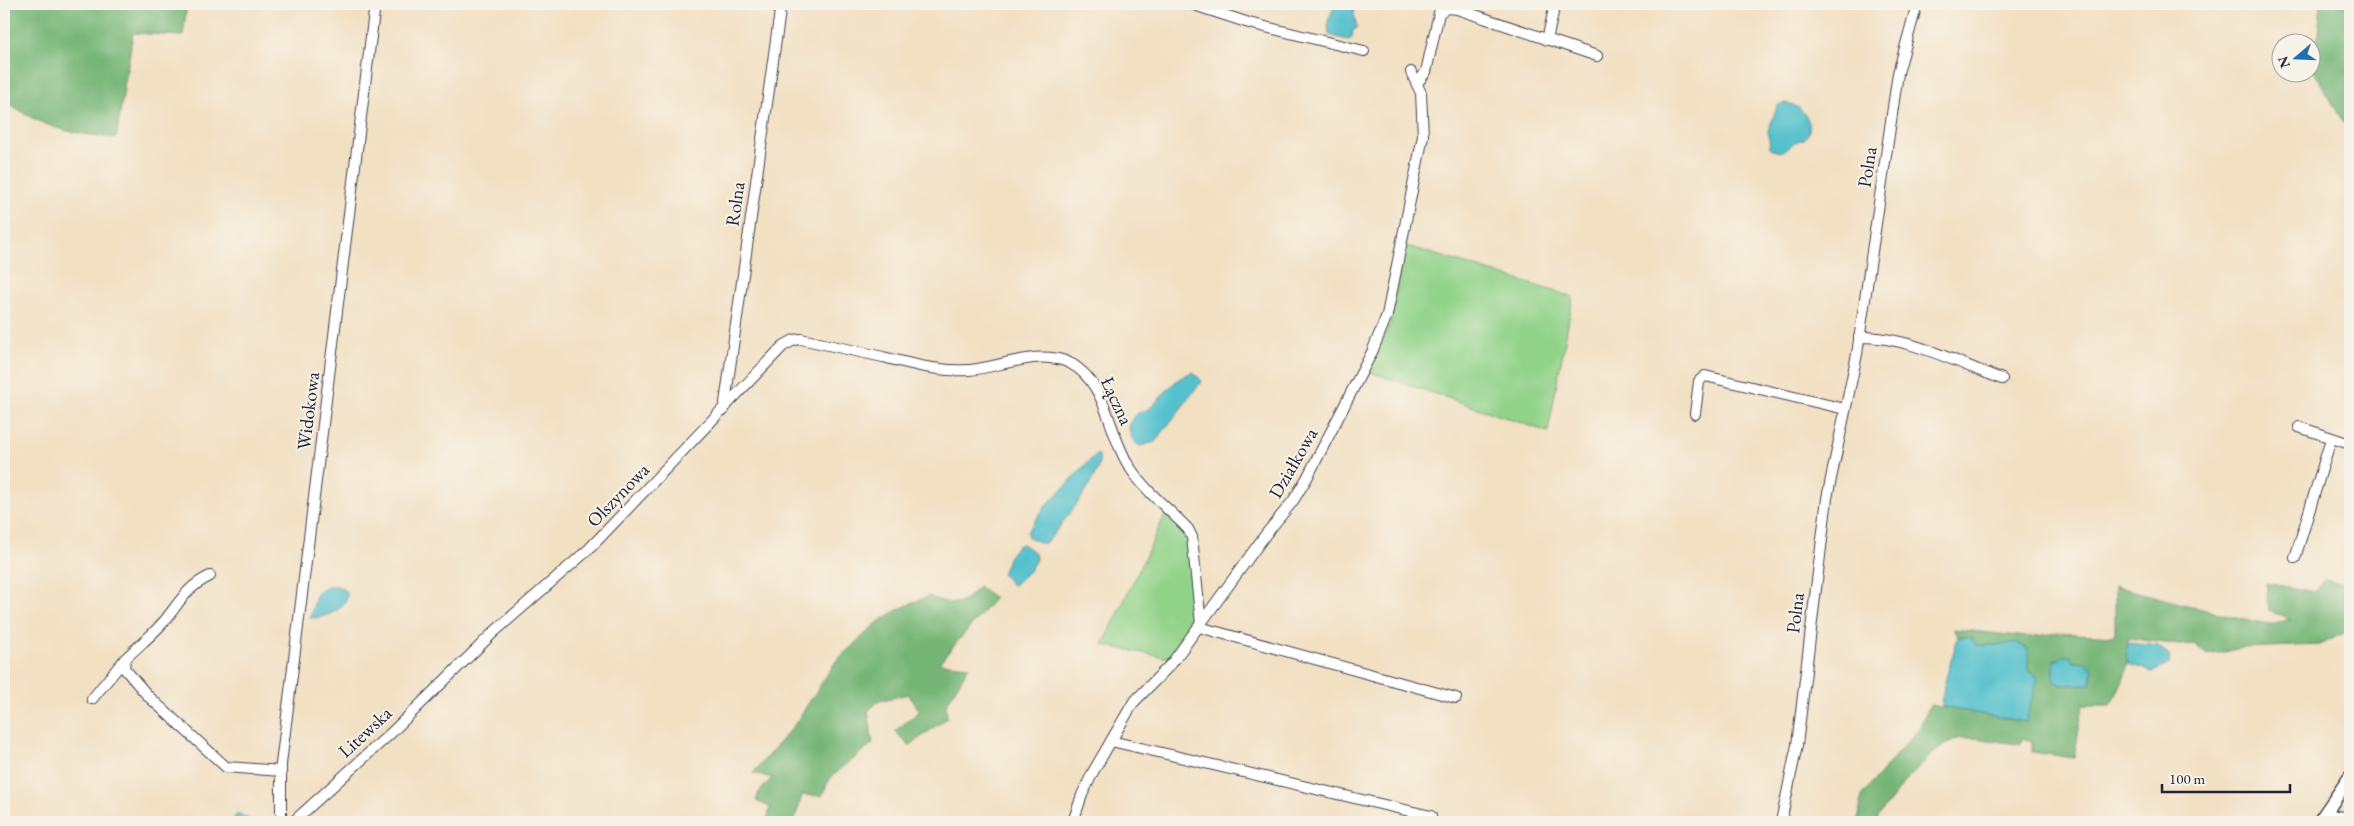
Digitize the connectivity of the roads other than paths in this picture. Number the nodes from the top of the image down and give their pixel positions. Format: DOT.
graph roads {
  1 [pos="375,4"];
  2 [pos="781,4"];
  3 [pos="1191,4"];
  4 [pos="1555,4"];
  5 [pos="1917,4"];
  6 [pos="1547,40"];
  7 [pos="1364,51"];
  8 [pos="1597,56"];
  9 [pos="1411,72"];
  10 [pos="1418,82"];
  11 [pos="1859,337"];
  12 [pos="794,340"];
  13 [pos="2002,379"];
  14 [pos="1845,409"];
  15 [pos="724,410"];
  16 [pos="1695,414"];
  17 [pos="2299,428"];
  18 [pos="2331,438"];
  19 [pos="2350,444"];
  20 [pos="2295,558"];
  21 [pos="210,576"];
  22 [pos="1200,626"];
  23 [pos="125,659"];
  24 [pos="459,666"];
  25 [pos="1456,698"];
  26 [pos="92,699"];
  27 [pos="1112,741"];
  28 [pos="281,771"];
  29 [pos="2350,777"];
  30 [pos="1431,816"];
  31 [pos="2322,818"];
  32 [pos="2350,818"];
  33 [pos="281,822"];
  34 [pos="293,822"];
  35 [pos="1073,822"];
  36 [pos="1781,822"];
  1 -- 28 [label="street, Widokowa"];
  2 -- 15 [label="street, Rolna"];
  3 -- 7 [label="street"];
  4 -- 6 [label="street"];
  5 -- 11 [label="street, Polna"];
  6 -- 8 [label="street"];
  6 -- 10 [label="street"];
  9 -- 10 [label="street, Działkowa"];
  10 -- 22 [label="street, Działkowa"];
  11 -- 13 [label="street"];
  11 -- 14 [label="street, Polna"];
  12 -- 15 [label="street, Olszynowa"];
  12 -- 22 [label="street, Łączna"];
  14 -- 16 [label="street"];
  14 -- 36 [label="street, Polna"];
  15 -- 24 [label="street, Olszynowa"];
  17 -- 18 [label="street"];
  18 -- 19 [label="street"];
  18 -- 20 [label="street"];
  21 -- 23 [label="street"];
  22 -- 25 [label="street"];
  22 -- 27 [label="street, Działkowa"];
  23 -- 26 [label="street"];
  23 -- 28 [label="street"];
  24 -- 34 [label="street, Litewska"];
  27 -- 30 [label="street"];
  27 -- 35 [label="street, Działkowa"];
  28 -- 33 [label="street, Widokowa"];
  29 -- 31 [label="street"];
  31 -- 32 [label="street"];
}
